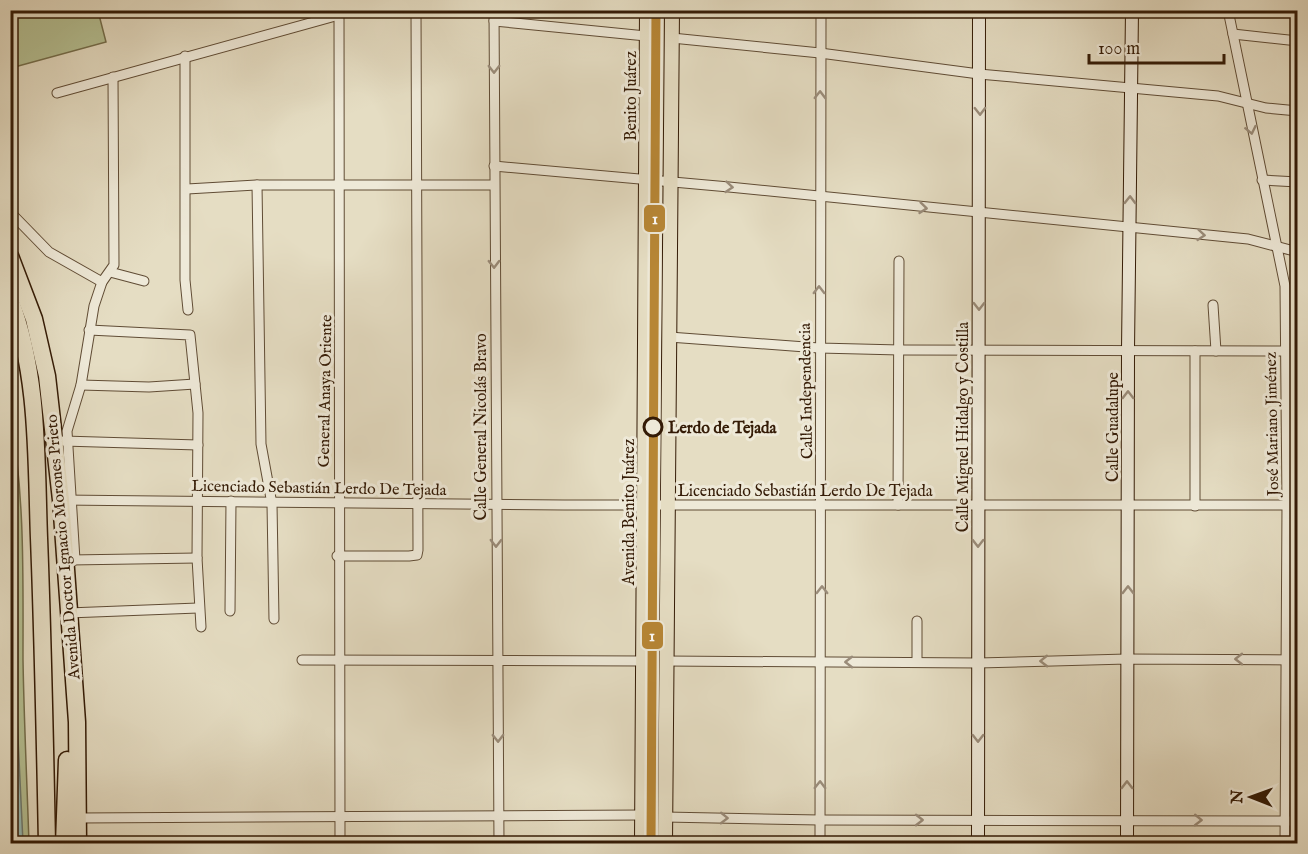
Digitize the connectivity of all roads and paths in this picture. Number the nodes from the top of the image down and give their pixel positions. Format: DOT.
graph roads {
  1 [pos="416,10"];
  2 [pos="494,10"];
  3 [pos="646,10"];
  4 [pos="672,10"];
  5 [pos="821,10"];
  6 [pos="979,10"];
  7 [pos="1132,10"];
  8 [pos="1228,10"];
  9 [pos="339,13"];
  10 [pos="494,21"];
  11 [pos="1233,34"];
  12 [pos="646,36"];
  13 [pos="672,38"];
  14 [pos="1298,41"];
  15 [pos="820,53"];
  16 [pos="185,56"];
  17 [pos="979,74"];
  18 [pos="113,77"];
  19 [pos="1132,89"];
  20 [pos="57,93"];
  21 [pos="1244,101"];
  22 [pos="1298,111"];
  23 [pos="494,166"];
  24 [pos="1262,180"];
  25 [pos="646,181"];
  26 [pos="1298,182"];
  27 [pos="671,183"];
  28 [pos="257,185"];
  29 [pos="493,185"];
  30 [pos="338,186"];
  31 [pos="417,186"];
  32 [pos="187,189"];
  33 [pos="819,197"];
  34 [pos="10,212"];
  35 [pos="979,214"];
  36 [pos="1130,229"];
  37 [pos="1276,248"];
  38 [pos="1298,252"];
  39 [pos="10,256"];
  40 [pos="899,261"];
  41 [pos="110,272"];
  42 [pos="144,281"];
  43 [pos="102,282"];
  44 [pos="10,299"];
  45 [pos="1214,305"];
  46 [pos="188,310"];
  47 [pos="89,330"];
  48 [pos="669,337"];
  49 [pos="819,348"];
  50 [pos="1128,350"];
  51 [pos="900,351"];
  52 [pos="1195,351"];
  53 [pos="1216,351"];
  54 [pos="1286,351"];
  55 [pos="979,352"];
  56 [pos="1286,376"];
  57 [pos="1298,376"];
  58 [pos="195,384"];
  59 [pos="81,386"];
  60 [pos="61,441"];
  61 [pos="198,445"];
  62 [pos="66,500"];
  63 [pos="198,501"];
  64 [pos="231,501"];
  65 [pos="338,503"];
  66 [pos="417,503"];
  67 [pos="272,504"];
  68 [pos="496,504"];
  69 [pos="668,504"];
  70 [pos="644,505"];
  71 [pos="822,505"];
  72 [pos="898,505"];
  73 [pos="1292,505"];
  74 [pos="978,506"];
  75 [pos="1128,506"];
  76 [pos="1195,506"];
  77 [pos="337,556"];
  78 [pos="197,558"];
  79 [pos="70,560"];
  80 [pos="198,608"];
  81 [pos="230,611"];
  82 [pos="68,613"];
  83 [pos="274,619"];
  84 [pos="917,621"];
  85 [pos="201,627"];
  86 [pos="70,636"];
  87 [pos="1127,659"];
  88 [pos="1286,659"];
  89 [pos="302,660"];
  90 [pos="339,660"];
  91 [pos="1298,660"];
  92 [pos="644,661"];
  93 [pos="666,661"];
  94 [pos="497,662"];
  95 [pos="822,662"];
  96 [pos="917,662"];
  97 [pos="978,663"];
  98 [pos="642,815"];
  99 [pos="340,817"];
  100 [pos="498,817"];
  101 [pos="665,817"];
  102 [pos="79,818"];
  103 [pos="1127,819"];
  104 [pos="820,820"];
  105 [pos="978,820"];
  106 [pos="1285,821"];
  107 [pos="1298,821"];
  108 [pos="47,843"];
  109 [pos="64,843"];
  110 [pos="78,843"];
  111 [pos="340,843"];
  112 [pos="499,843"];
  113 [pos="642,843"];
  114 [pos="665,843"];
  115 [pos="820,843"];
  116 [pos="978,843"];
  117 [pos="1127,843"];
  118 [pos="1285,843"];
  1 -- 31 [label="street"];
  2 -- 10 [label="street, Calle General Nicolás Bravo"];
  3 -- 12 [label="main road, Benito Juárez"];
  4 -- 13 [label="main road"];
  5 -- 15 [label="street, Calle Independencia"];
  6 -- 17 [label="street, Calle Miguel Hidalgo y Costilla"];
  7 -- 19 [label="street, Calle Guadalupe"];
  8 -- 11 [label="street, José Mariano Jiménez"];
  9 -- 16 [label="street"];
  9 -- 30 [label="street, General Anaya Oriente"];
  10 -- 12 [label="street"];
  10 -- 23 [label="street, Calle General Nicolás Bravo, one-way"];
  11 -- 14 [label="street"];
  11 -- 21 [label="street, José Mariano Jiménez"];
  12 -- 25 [label="main road, Benito Juárez"];
  13 -- 15 [label="street"];
  13 -- 27 [label="main road"];
  15 -- 17 [label="street"];
  33 -- 15 [label="street, Calle Independencia, one-way"];
  16 -- 18 [label="street"];
  16 -- 32 [label="street"];
  17 -- 19 [label="street"];
  17 -- 35 [label="street, Calle Miguel Hidalgo y Costilla, one-way"];
  18 -- 20 [label="street"];
  18 -- 41 [label="street"];
  19 -- 21 [label="street"];
  36 -- 19 [label="street, Calle Guadalupe, one-way"];
  21 -- 22 [label="street"];
  21 -- 24 [label="street, José Mariano Jiménez, one-way"];
  23 -- 25 [label="street"];
  23 -- 29 [label="street, Calle General Nicolás Bravo"];
  24 -- 26 [label="street"];
  24 -- 37 [label="street, José Mariano Jiménez"];
  25 -- 27 [label="street"];
  25 -- 70 [label="main road, Avenida Benito Juárez"];
  27 -- 33 [label="street, one-way"];
  27 -- 48 [label="main road"];
  28 -- 30 [label="street"];
  28 -- 32 [label="street"];
  28 -- 67 [label="street"];
  29 -- 31 [label="street"];
  29 -- 68 [label="street, Calle General Nicolás Bravo, one-way"];
  30 -- 31 [label="street"];
  30 -- 65 [label="street, General Anaya Oriente"];
  31 -- 66 [label="street"];
  32 -- 46 [label="street"];
  33 -- 35 [label="street, one-way"];
  49 -- 33 [label="street, Calle Independencia, one-way"];
  34 -- 43 [label="street"];
  35 -- 36 [label="street"];
  35 -- 55 [label="street, Calle Miguel Hidalgo y Costilla, one-way"];
  36 -- 37 [label="street, one-way"];
  36 -- 50 [label="street, Calle Guadalupe"];
  37 -- 38 [label="street"];
  37 -- 54 [label="street, José Mariano Jiménez"];
  39 -- 60 [label="highway, Avenida Doctor Ignacio Morones Prieto"];
  40 -- 51 [label="street"];
  41 -- 42 [label="street"];
  41 -- 43 [label="street"];
  43 -- 47 [label="street"];
  44 -- 108 [label="highway, Avenida Doctor Ignacio Morones Prieto"];
  45 -- 53 [label="street"];
  47 -- 58 [label="street"];
  47 -- 59 [label="street"];
  48 -- 49 [label="street"];
  48 -- 69 [label="main road"];
  49 -- 51 [label="street"];
  49 -- 71 [label="street, Calle Independencia"];
  50 -- 52 [label="street"];
  50 -- 55 [label="street"];
  75 -- 50 [label="street, Calle Guadalupe, one-way"];
  51 -- 55 [label="street"];
  51 -- 72 [label="street"];
  52 -- 53 [label="street"];
  52 -- 76 [label="street"];
  53 -- 54 [label="street"];
  54 -- 56 [label="street, José Mariano Jiménez"];
  55 -- 74 [label="street, Calle Miguel Hidalgo y Costilla"];
  56 -- 57 [label="street"];
  56 -- 73 [label="street, José Mariano Jiménez"];
  58 -- 59 [label="street"];
  58 -- 61 [label="street"];
  59 -- 60 [label="street"];
  60 -- 61 [label="street"];
  60 -- 62 [label="highway, Avenida Doctor Ignacio Morones Prieto"];
  61 -- 63 [label="street"];
  62 -- 63 [label="street, Licenciado Sebastián Lerdo De Tejada"];
  62 -- 79 [label="highway, Avenida Doctor Ignacio Morones Prieto"];
  63 -- 64 [label="street, Licenciado Sebastián Lerdo De Tejada"];
  63 -- 78 [label="street"];
  64 -- 67 [label="street, Licenciado Sebastián Lerdo De Tejada"];
  64 -- 81 [label="street"];
  65 -- 66 [label="street, Licenciado Sebastián Lerdo De Tejada"];
  65 -- 67 [label="street, Licenciado Sebastián Lerdo De Tejada"];
  65 -- 77 [label="street, General Anaya Oriente"];
  66 -- 68 [label="street, Licenciado Sebastián Lerdo De Tejada"];
  66 -- 77 [label="street"];
  67 -- 83 [label="street"];
  68 -- 70 [label="street, Licenciado Sebastián Lerdo De Tejada"];
  68 -- 94 [label="street, Calle General Nicolás Bravo, one-way"];
  69 -- 70 [label="street, Licenciado Sebastián Lerdo De Tejada"];
  69 -- 71 [label="street, Licenciado Sebastián Lerdo De Tejada"];
  69 -- 93 [label="main road"];
  70 -- 92 [label="main road, Avenida Benito Juárez"];
  71 -- 72 [label="street, Licenciado Sebastián Lerdo De Tejada"];
  95 -- 71 [label="street, Calle Independencia, one-way"];
  72 -- 74 [label="street, Licenciado Sebastián Lerdo De Tejada"];
  73 -- 76 [label="street, Licenciado Sebastián Lerdo De Tejada"];
  73 -- 88 [label="street, José Mariano Jiménez"];
  74 -- 75 [label="street, Licenciado Sebastián Lerdo De Tejada"];
  74 -- 97 [label="street, Calle Miguel Hidalgo y Costilla, one-way"];
  75 -- 76 [label="street, Licenciado Sebastián Lerdo De Tejada"];
  87 -- 75 [label="street, Calle Guadalupe, one-way"];
  77 -- 90 [label="street, General Anaya Oriente"];
  78 -- 79 [label="street"];
  78 -- 80 [label="street"];
  79 -- 82 [label="highway, Avenida Doctor Ignacio Morones Prieto"];
  80 -- 82 [label="street"];
  80 -- 85 [label="street"];
  82 -- 86 [label="highway, Avenida Doctor Ignacio Morones Prieto"];
  84 -- 96 [label="street"];
  86 -- 102 [label="highway, Avenida Doctor Ignacio Morones Prieto"];
  86 -- 109 [label="highway"];
  88 -- 87 [label="street, one-way"];
  87 -- 97 [label="street, one-way"];
  103 -- 87 [label="street, Calle Guadalupe, one-way"];
  88 -- 91 [label="street"];
  88 -- 106 [label="street, José Mariano Jiménez"];
  89 -- 90 [label="street"];
  90 -- 94 [label="street"];
  90 -- 99 [label="street, General Anaya Oriente"];
  92 -- 94 [label="street"];
  92 -- 98 [label="main road, Avenida Benito Juárez"];
  93 -- 95 [label="street"];
  93 -- 101 [label="main road"];
  94 -- 100 [label="street, Calle General Nicolás Bravo, one-way"];
  96 -- 95 [label="street, one-way"];
  104 -- 95 [label="street, Calle Independencia, one-way"];
  96 -- 97 [label="street"];
  97 -- 105 [label="street, Calle Miguel Hidalgo y Costilla, one-way"];
  98 -- 100 [label="street"];
  98 -- 113 [label="main road, Avenida Benito Juárez"];
  99 -- 100 [label="street"];
  99 -- 102 [label="street"];
  99 -- 111 [label="street, General Anaya Oriente"];
  100 -- 112 [label="street, Calle General Nicolás Bravo"];
  101 -- 104 [label="street, one-way"];
  101 -- 114 [label="main road"];
  102 -- 110 [label="highway, Avenida Doctor Ignacio Morones Prieto"];
  103 -- 105 [label="street"];
  103 -- 106 [label="street, one-way"];
  103 -- 117 [label="street, Calle Guadalupe"];
  104 -- 105 [label="street, one-way"];
  104 -- 115 [label="street, Calle Independencia"];
  105 -- 116 [label="street, Calle Miguel Hidalgo y Costilla"];
  106 -- 107 [label="street"];
  106 -- 118 [label="street, José Mariano Jiménez"];
}
